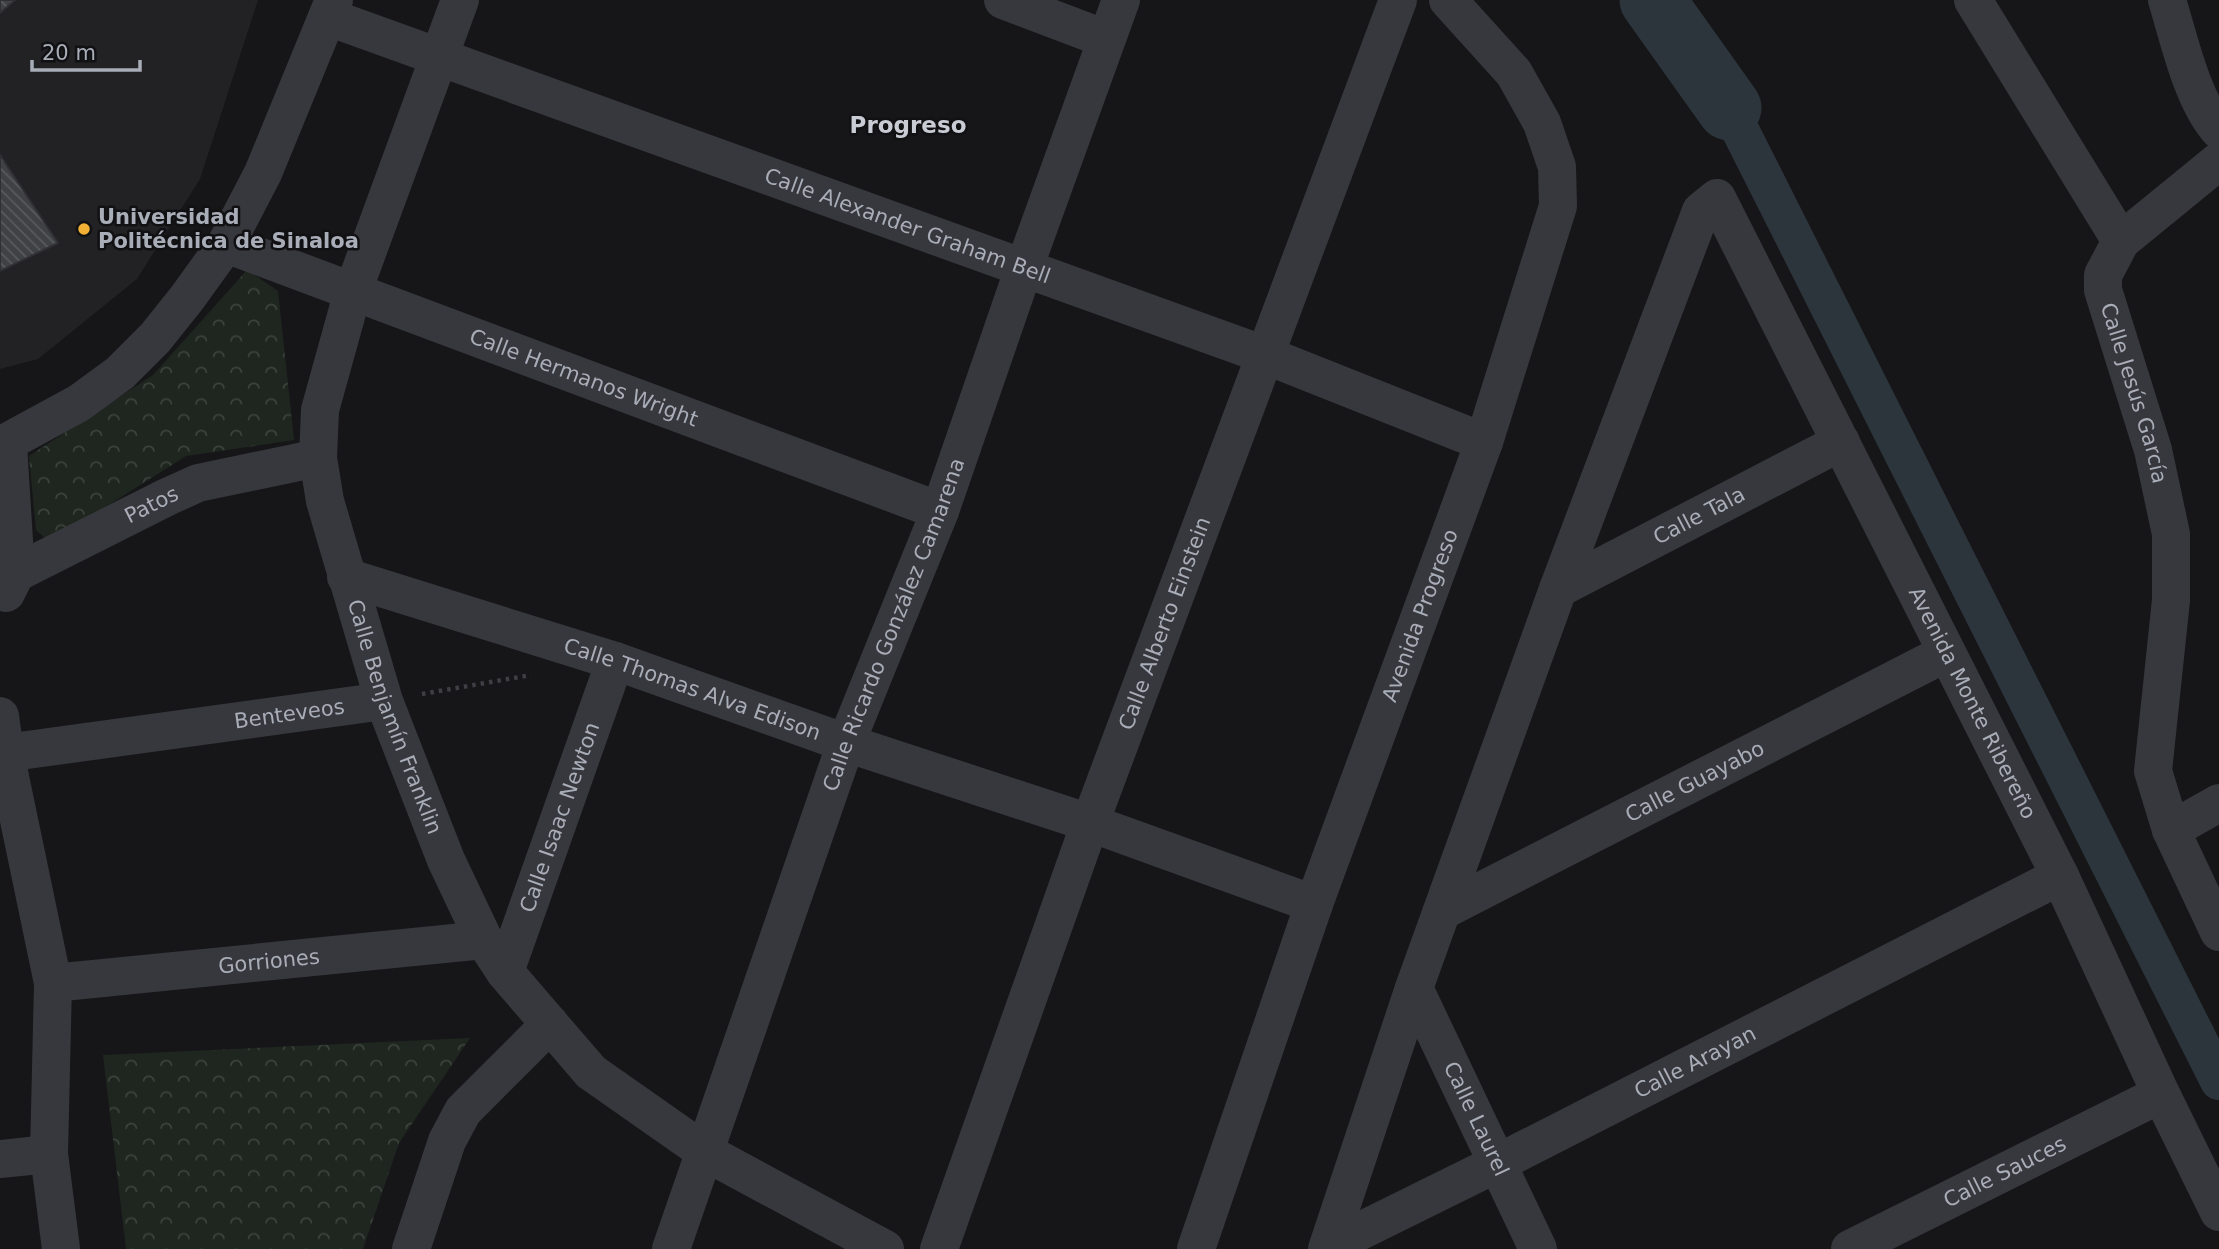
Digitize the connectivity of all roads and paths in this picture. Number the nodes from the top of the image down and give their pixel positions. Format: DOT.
graph roads {
  1 [pos="460,0"];
  2 [pos="1003,0"];
  3 [pos="1121,0"];
  4 [pos="1398,0"];
  5 [pos="1448,0"];
  6 [pos="1973,0"];
  7 [pos="2167,0"];
  8 [pos="331,8"];
  9 [pos="1107,39"];
  10 [pos="439,58"];
  11 [pos="2219,130"];
  12 [pos="2219,161"];
  13 [pos="2121,241"];
  14 [pos="226,244"];
  15 [pos="1024,268"];
  16 [pos="354,291"];
  17 [pos="1265,355"];
  18 [pos="1484,442"];
  19 [pos="1841,442"];
  20 [pos="4,445"];
  21 [pos="318,458"];
  22 [pos="940,511"];
  23 [pos="346,577"];
  24 [pos="5,588"];
  25 [pos="1558,589"];
  26 [pos="1946,653"];
  27 [pos="615,661"];
  28 [pos="533,675"];
  29 [pos="384,701"];
  30 [pos="0,716"];
  31 [pos="846,743"];
  32 [pos="5,753"];
  33 [pos="2219,803"];
  34 [pos="1090,823"];
  35 [pos="2171,830"];
  36 [pos="2060,876"];
  37 [pos="1314,904"];
  38 [pos="1442,911"];
  39 [pos="2219,932"];
  40 [pos="484,940"];
  41 [pos="505,972"];
  42 [pos="53,983"];
  43 [pos="1414,988"];
  44 [pos="550,1024"];
  45 [pos="2161,1094"];
  46 [pos="705,1153"];
  47 [pos="49,1154"];
  48 [pos="0,1159"];
  49 [pos="1498,1163"];
  50 [pos="2219,1212"];
  51 [pos="1327,1248"];
  52 [pos="61,1249"];
  53 [pos="411,1249"];
  54 [pos="671,1249"];
  55 [pos="885,1249"];
  56 [pos="939,1249"];
  57 [pos="1196,1249"];
  58 [pos="1538,1249"];
  59 [pos="1850,1249"];
  1 -- 10 [label="street, Calle Benjamín Franklin"];
  2 -- 9 [label="street"];
  3 -- 9 [label="street, Calle Ricardo González Camarena"];
  4 -- 17 [label="street, Calle Alberto Einstein"];
  5 -- 18 [label="street, Avenida Progreso"];
  6 -- 13 [label="street"];
  7 -- 11 [label="street"];
  8 -- 10 [label="street, Calle Alexander Graham Bell"];
  8 -- 14 [label="street"];
  9 -- 15 [label="street, Calle Ricardo González Camarena"];
  10 -- 15 [label="street, Calle Alexander Graham Bell"];
  10 -- 16 [label="street, Calle Benjamín Franklin"];
  12 -- 13 [label="street"];
  13 -- 35 [label="street, Calle Jesús García"];
  14 -- 16 [label="street, Calle Hermanos Wright"];
  14 -- 20 [label="street"];
  15 -- 17 [label="street, Calle Alexander Graham Bell"];
  15 -- 22 [label="street, Calle Ricardo González Camarena"];
  16 -- 21 [label="street, Calle Benjamín Franklin"];
  16 -- 22 [label="street, Calle Hermanos Wright"];
  17 -- 18 [label="street, Calle Alexander Graham Bell"];
  17 -- 34 [label="street, Calle Alberto Einstein"];
  18 -- 37 [label="street, Avenida Progreso"];
  19 -- 25 [label="street, Calle Tala"];
  19 -- 25 [label="street, Avenida Monte Ribereño"];
  19 -- 26 [label="street, Avenida Monte Ribereño"];
  20 -- 24 [label="street"];
  21 -- 23 [label="street, Calle Benjamín Franklin"];
  21 -- 24 [label="street, Patos"];
  22 -- 31 [label="street, Calle Ricardo González Camarena"];
  23 -- 27 [label="street, Calle Thomas Alva Edison"];
  23 -- 29 [label="street, Calle Benjamín Franklin"];
  25 -- 38 [label="street"];
  26 -- 36 [label="street, Avenida Monte Ribereño"];
  26 -- 38 [label="street, Calle Guayabo"];
  27 -- 31 [label="street, Calle Thomas Alva Edison"];
  27 -- 41 [label="street, Calle Isaac Newton"];
  28 -- 29 [label="path"];
  29 -- 32 [label="street, Benteveos"];
  29 -- 40 [label="street, Calle Benjamín Franklin"];
  30 -- 32 [label="street"];
  31 -- 34 [label="street, Calle Thomas Alva Edison"];
  31 -- 46 [label="street, Calle Ricardo González Camarena"];
  32 -- 42 [label="street"];
  33 -- 35 [label="street"];
  34 -- 37 [label="street, Calle Thomas Alva Edison"];
  34 -- 56 [label="street, Calle Alberto Einstein"];
  35 -- 39 [label="street, Calle Jesús García"];
  36 -- 45 [label="street, Avenida Monte Ribereño"];
  36 -- 49 [label="street, Calle Arayan"];
  37 -- 57 [label="street, Avenida Progreso"];
  38 -- 43 [label="street"];
  40 -- 41 [label="street, Calle Benjamín Franklin"];
  40 -- 42 [label="street, Gorriones"];
  41 -- 44 [label="street, Calle Benjamín Franklin"];
  42 -- 47 [label="street"];
  43 -- 49 [label="street, Calle Laurel"];
  43 -- 51 [label="street"];
  44 -- 46 [label="street, Calle Benjamín Franklin"];
  44 -- 53 [label="street"];
  45 -- 50 [label="street, Avenida Monte Ribereño"];
  45 -- 59 [label="street, Calle Sauces"];
  46 -- 54 [label="street, Calle Ricardo González Camarena"];
  46 -- 55 [label="street, Calle Benjamín Franklin"];
  47 -- 48 [label="street"];
  47 -- 52 [label="street"];
  49 -- 51 [label="street, Calle Arayan"];
  49 -- 58 [label="street, Calle Laurel"];
}
